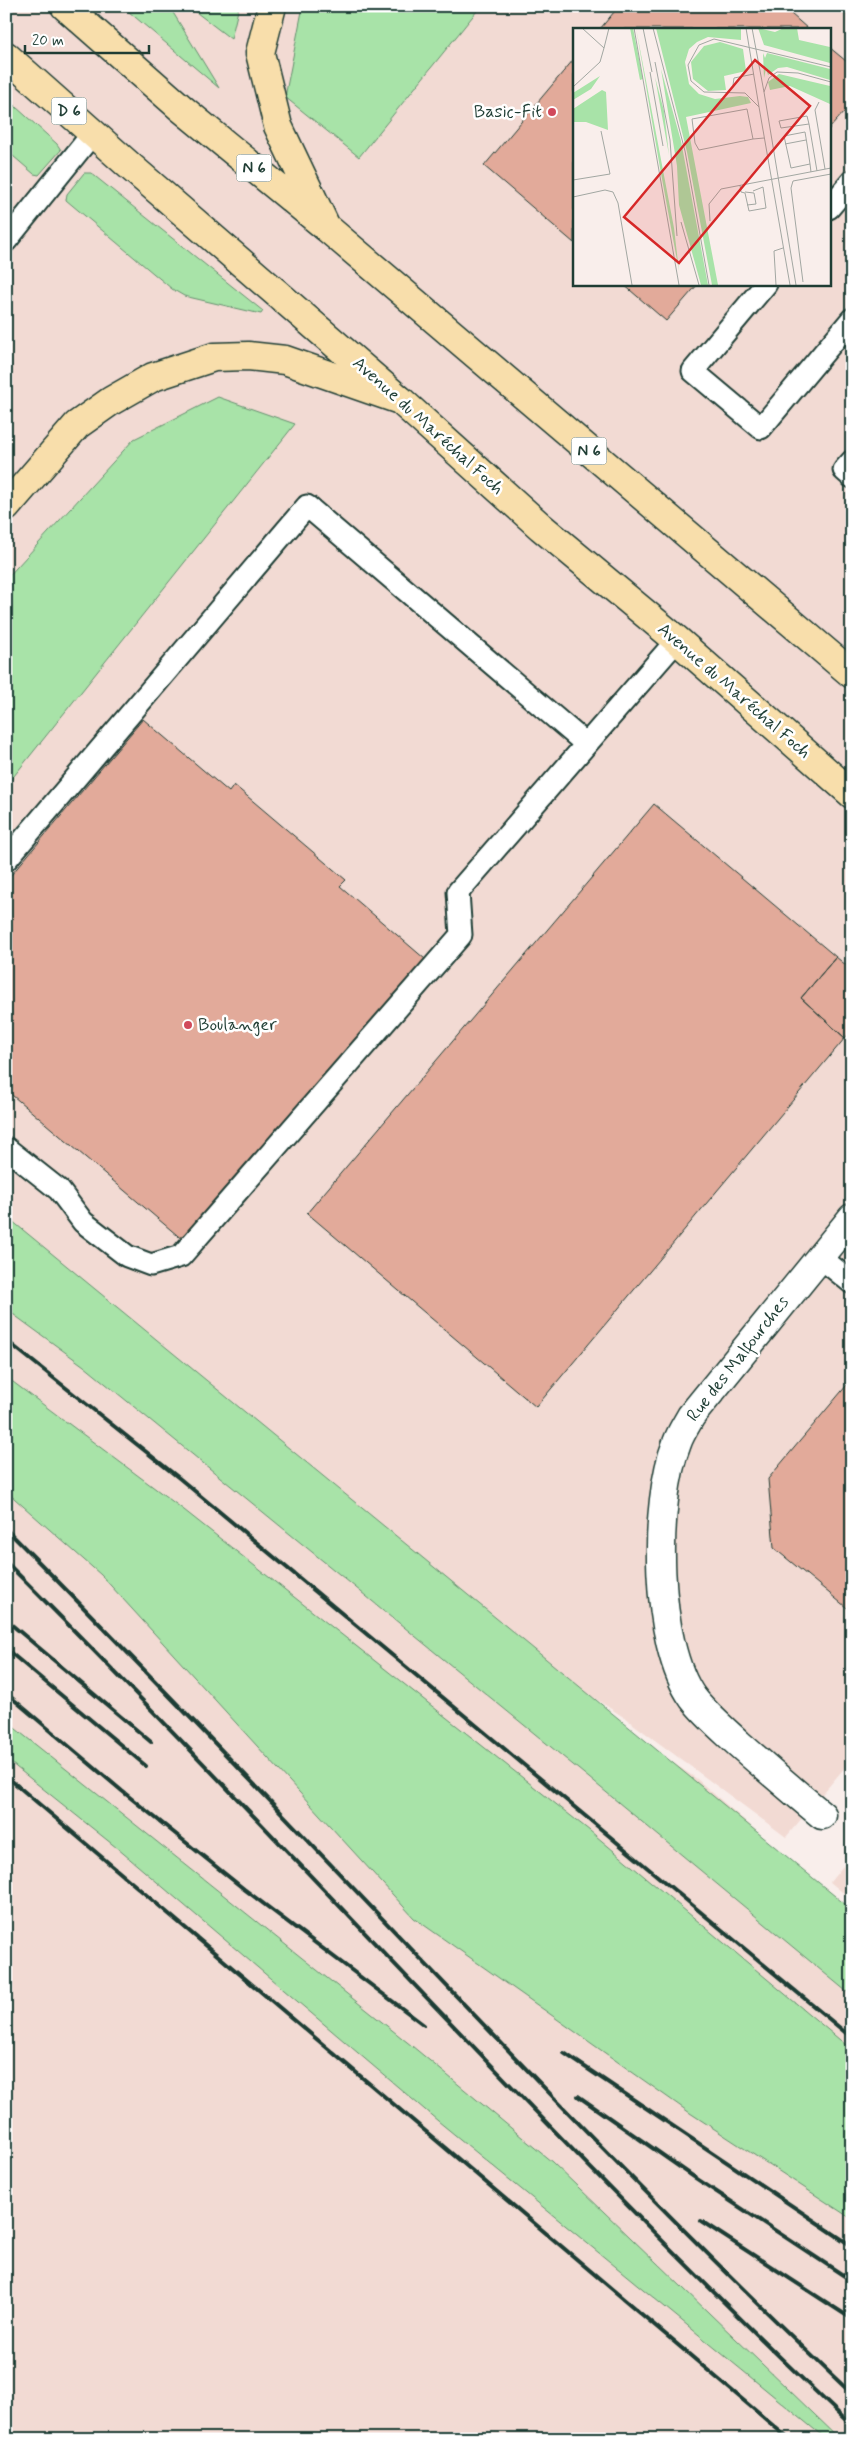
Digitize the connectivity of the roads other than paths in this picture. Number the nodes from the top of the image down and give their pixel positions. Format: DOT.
graph roads {
  1 [pos="65,6"];
  2 [pos="272,6"];
  3 [pos="6,56"];
  4 [pos="92,133"];
  5 [pos="852,181"];
  6 [pos="830,207"];
  7 [pos="326,228"];
  8 [pos="6,241"];
  9 [pos="765,285"];
  10 [pos="852,319"];
  11 [pos="400,400"];
  12 [pos="852,461"];
  13 [pos="852,477"];
  14 [pos="6,508"];
  15 [pos="677,640"];
  16 [pos="852,674"];
  17 [pos="586,744"];
  18 [pos="852,794"];
  19 [pos="6,860"];
  20 [pos="6,1148"];
  21 [pos="852,1218"];
  22 [pos="820,1257"];
  23 [pos="852,1283"];
  24 [pos="822,1815"];
  1 -- 7 [label="main road, N 6"];
  2 -- 7 [label="main road"];
  3 -- 4 [label="main road, Avenue du Maréchal Foch / D 6"];
  4 -- 8 [label="lane"];
  4 -- 11 [label="main road, Avenue du Maréchal Foch / D 6"];
  5 -- 6 [label="lane"];
  7 -- 16 [label="main road, N 6"];
  9 -- 10 [label="lane"];
  11 -- 14 [label="main road"];
  11 -- 15 [label="main road, Avenue du Maréchal Foch"];
  12 -- 13 [label="lane"];
  15 -- 17 [label="lane"];
  15 -- 18 [label="main road, Avenue du Maréchal Foch"];
  17 -- 19 [label="lane"];
  17 -- 20 [label="lane"];
  21 -- 22 [label="street, Rue des Malfourches"];
  22 -- 23 [label="lane"];
  22 -- 24 [label="street, Rue des Malfourches"];
}
